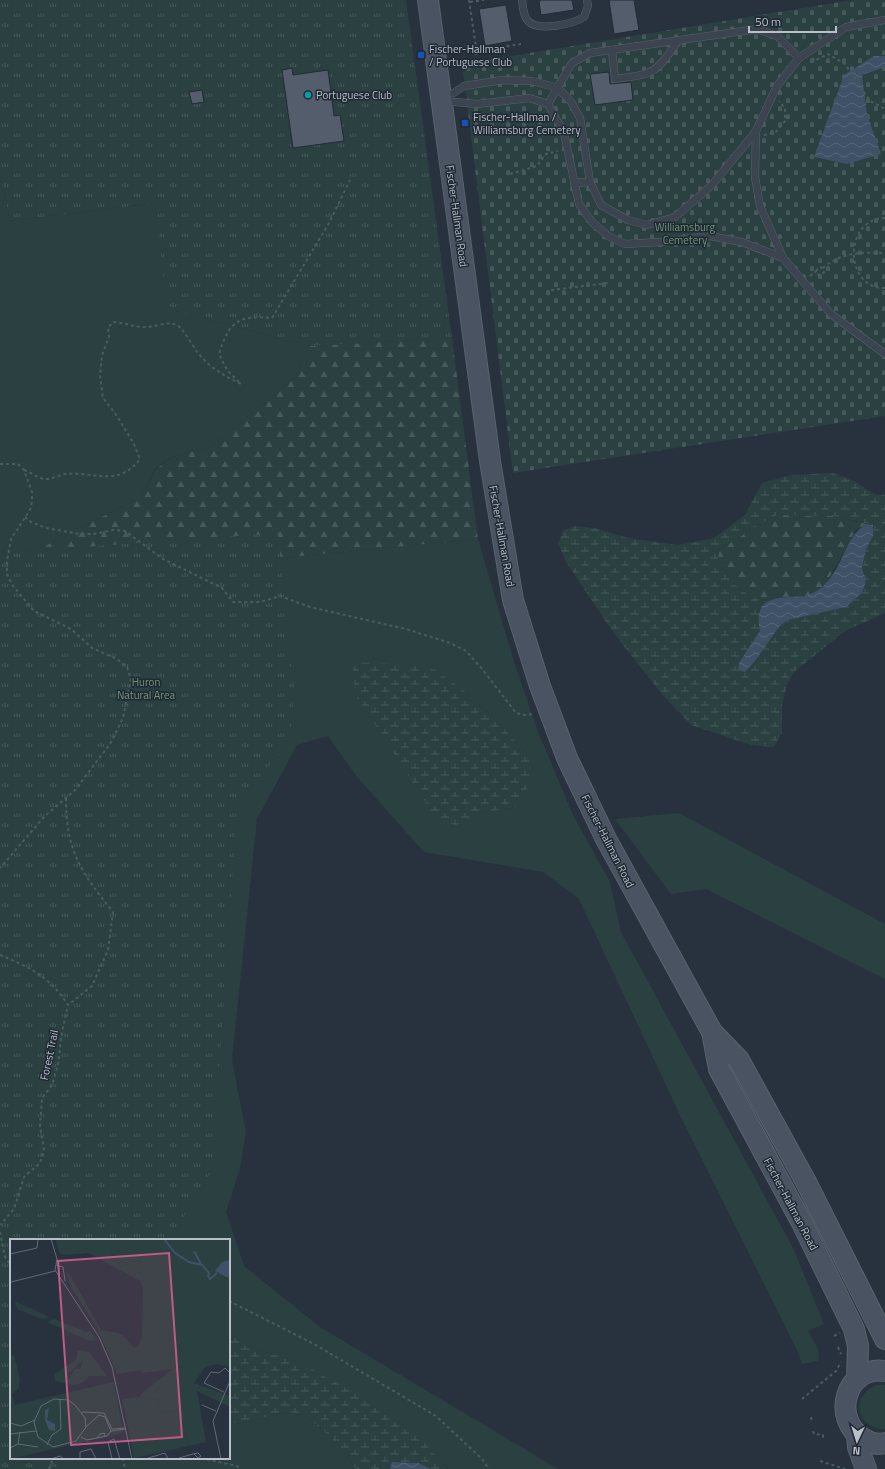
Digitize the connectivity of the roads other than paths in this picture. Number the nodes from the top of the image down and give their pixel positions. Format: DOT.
graph roads {
  1 [pos="428,0"];
  2 [pos="522,0"];
  3 [pos="587,0"];
  4 [pos="885,20"];
  5 [pos="678,41"];
  6 [pos="612,50"];
  7 [pos="799,58"];
  8 [pos="558,88"];
  9 [pos="442,101"];
  10 [pos="548,104"];
  11 [pos="756,131"];
  12 [pos="590,182"];
  13 [pos="574,183"];
  14 [pos="783,258"];
  15 [pos="885,354"];
  16 [pos="712,1032"];
  17 [pos="885,1339"];
  18 [pos="885,1371"];
  19 [pos="857,1379"];
  20 [pos="858,1435"];
  21 [pos="885,1444"];
  22 [pos="866,1469"];
  1 -- 9 [label="main road, Fischer-Hallman Road"];
  2 -- 3 [label="lane"];
  4 -- 7 [label="lane"];
  5 -- 6 [label="lane"];
  5 -- 6 [label="lane"];
  5 -- 7 [label="lane"];
  6 -- 8 [label="lane"];
  7 -- 11 [label="lane"];
  8 -- 9 [label="lane"];
  8 -- 10 [label="lane"];
  8 -- 12 [label="lane"];
  9 -- 10 [label="lane"];
  9 -- 16 [label="main road, Fischer-Hallman Road"];
  10 -- 13 [label="lane"];
  11 -- 12 [label="lane"];
  11 -- 14 [label="lane"];
  12 -- 13 [label="lane"];
  13 -- 14 [label="lane"];
  14 -- 15 [label="lane"];
  16 -- 17 [label="main road, Fischer-Hallman Road"];
  16 -- 19 [label="main road, Fischer-Hallman Road"];
  18 -- 19 [label="main road"];
  19 -- 20 [label="main road"];
  20 -- 21 [label="main road"];
  20 -- 22 [label="main road"];
}
